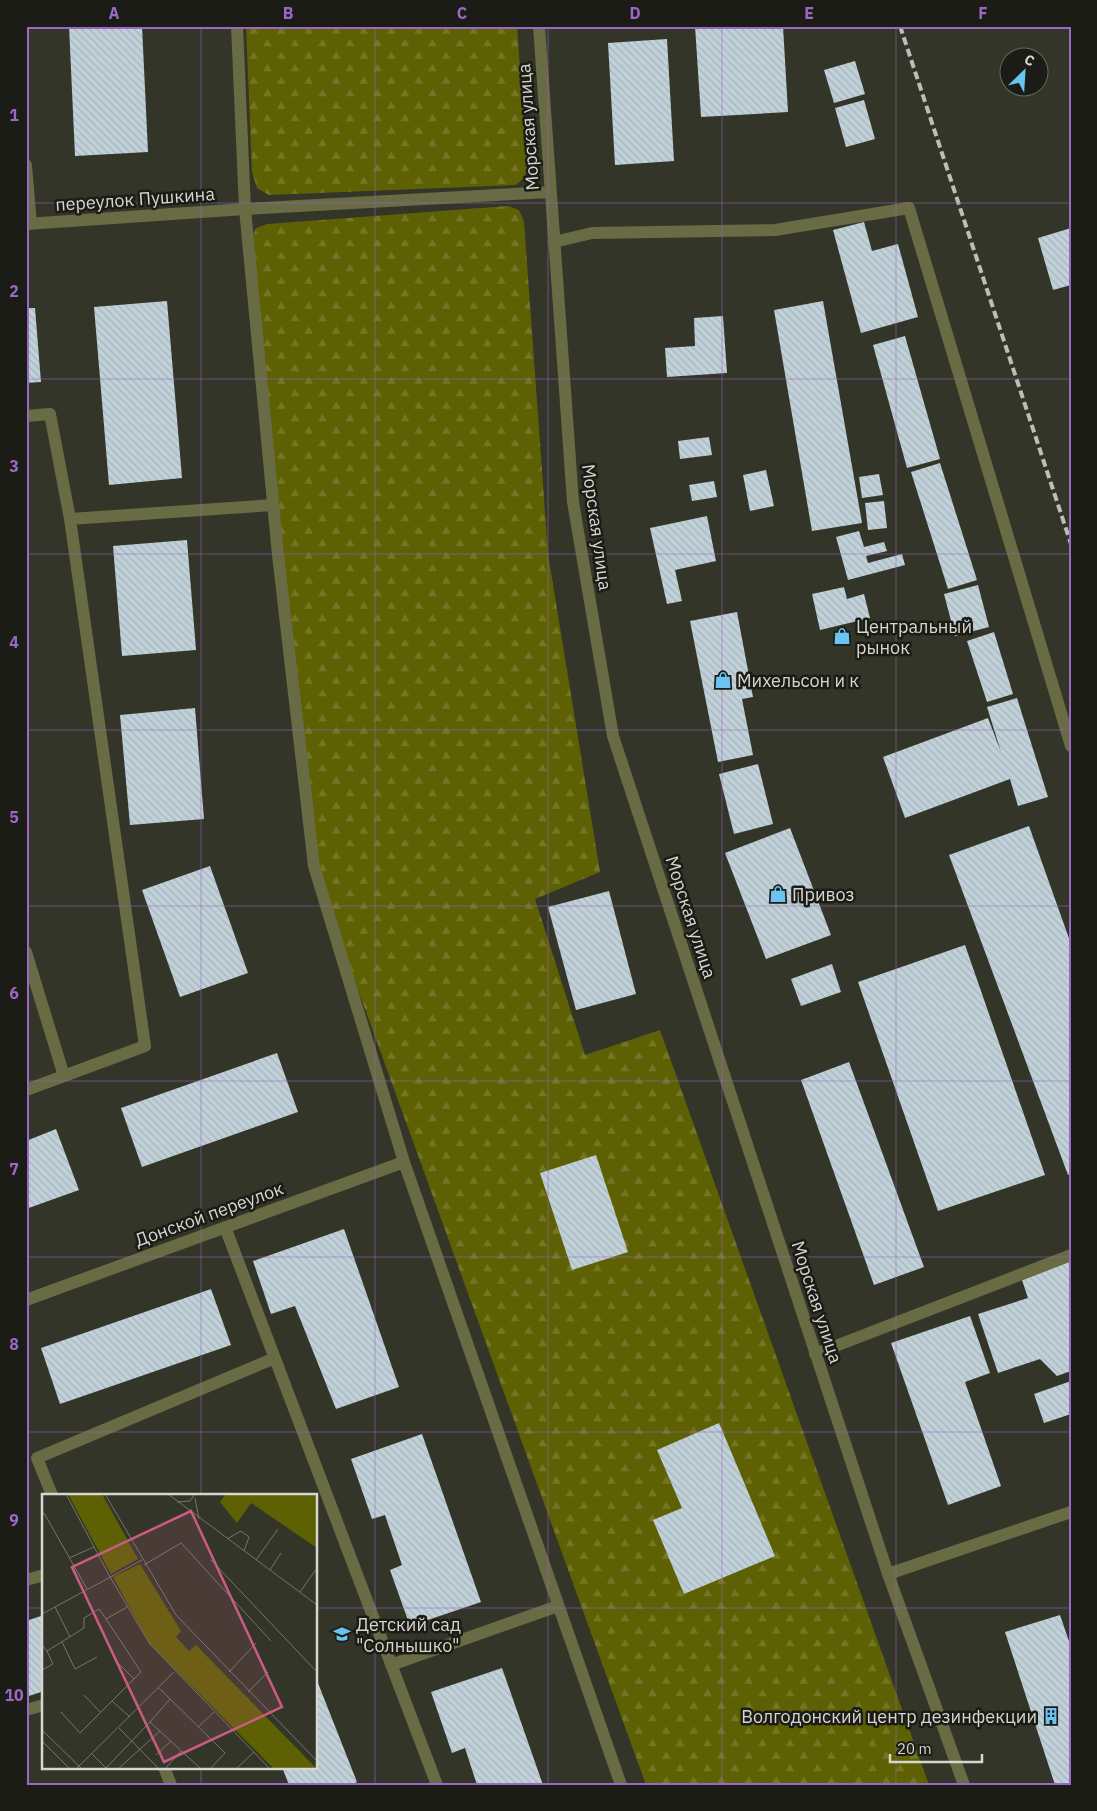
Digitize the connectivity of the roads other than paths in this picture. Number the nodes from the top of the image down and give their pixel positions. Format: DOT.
graph roads {
  1 [pos="237,26"];
  2 [pos="539,26"];
  3 [pos="26,165"];
  4 [pos="550,192"];
  5 [pos="245,210"];
  6 [pos="29,224"];
  7 [pos="554,242"];
  8 [pos="26,416"];
  9 [pos="273,505"];
  10 [pos="70,519"];
  11 [pos="1071,746"];
  12 [pos="26,952"];
  13 [pos="64,1076"];
  14 [pos="26,1090"];
  15 [pos="404,1162"];
  16 [pos="225,1227"];
  17 [pos="1071,1255"];
  18 [pos="26,1300"];
  19 [pos="815,1354"];
  20 [pos="275,1358"];
  21 [pos="32,1460"];
  22 [pos="51,1494"];
  23 [pos="1071,1512"];
  24 [pos="888,1574"];
  25 [pos="42,1576"];
  26 [pos="26,1580"];
  27 [pos="558,1606"];
  28 [pos="391,1665"];
  29 [pos="42,1706"];
  30 [pos="26,1710"];
  31 [pos="164,1768"];
  32 [pos="172,1785"];
  33 [pos="437,1785"];
  34 [pos="620,1785"];
  35 [pos="964,1785"];
  1 -- 5 [label="street"];
  2 -- 4 [label="street, Морская улица"];
  3 -- 6 [label="street"];
  4 -- 5 [label="street, переулок Пушкина"];
  4 -- 7 [label="street, Морская улица"];
  5 -- 6 [label="street, переулок Пушкина"];
  5 -- 9 [label="street"];
  7 -- 11 [label="street"];
  7 -- 19 [label="street, Морская улица"];
  8 -- 10 [label="street"];
  9 -- 10 [label="street"];
  9 -- 15 [label="street"];
  10 -- 13 [label="street"];
  12 -- 13 [label="street"];
  13 -- 14 [label="street"];
  15 -- 16 [label="street, Донской переулок"];
  15 -- 27 [label="street"];
  16 -- 18 [label="street, Донской переулок"];
  16 -- 20 [label="street"];
  17 -- 19 [label="street"];
  19 -- 24 [label="street, Морская улица"];
  20 -- 21 [label="street"];
  20 -- 28 [label="street"];
  21 -- 22 [label="street"];
  23 -- 24 [label="street"];
  24 -- 35 [label="street, Морская улица"];
  25 -- 26 [label="street"];
  27 -- 28 [label="street"];
  27 -- 34 [label="street"];
  28 -- 33 [label="street"];
  29 -- 30 [label="street"];
  31 -- 32 [label="street"];
}
